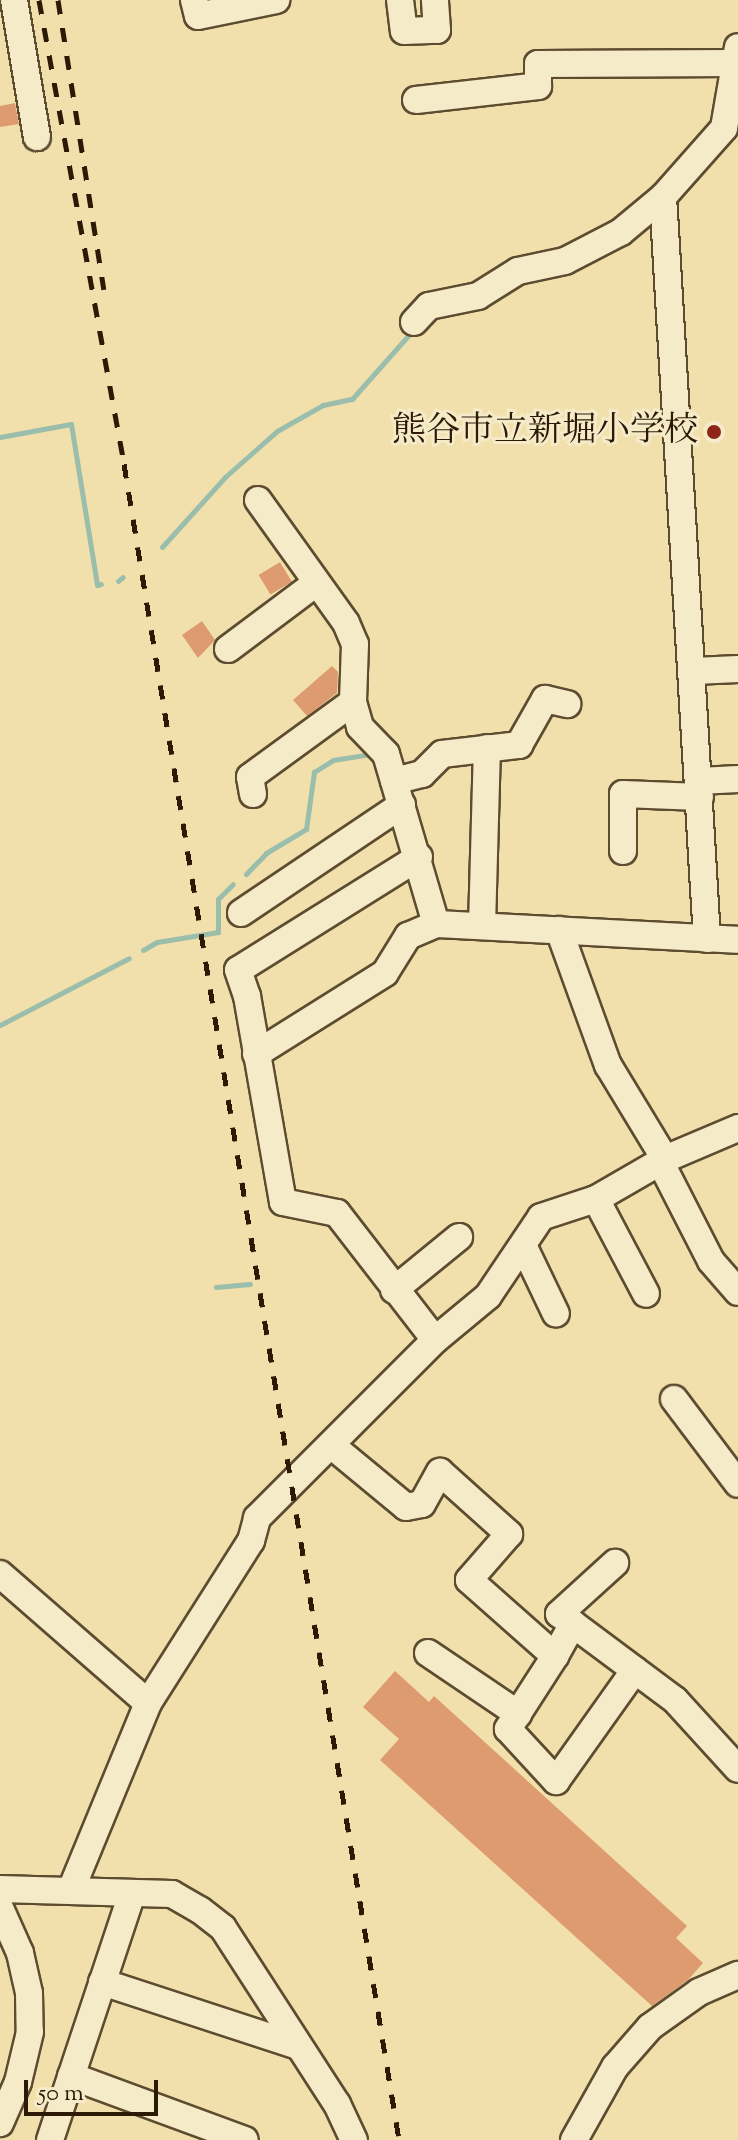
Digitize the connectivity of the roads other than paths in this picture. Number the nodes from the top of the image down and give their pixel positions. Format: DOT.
graph roads {
  1 [pos="14,0"];
  2 [pos="194,0"];
  3 [pos="276,0"];
  4 [pos="400,0"];
  5 [pos="435,0"];
  6 [pos="737,53"];
  7 [pos="416,100"];
  8 [pos="37,137"];
  9 [pos="663,197"];
  10 [pos="414,322"];
  11 [pos="258,500"];
  12 [pos="315,584"];
  13 [pos="228,649"];
  14 [pos="738,669"];
  15 [pos="694,671"];
  16 [pos="353,702"];
  17 [pos="567,704"];
  18 [pos="487,748"];
  19 [pos="738,779"];
  20 [pos="699,789"];
  21 [pos="398,793"];
  22 [pos="253,794"];
  23 [pos="623,851"];
  24 [pos="419,857"];
  25 [pos="241,913"];
  26 [pos="436,924"];
  27 [pos="482,926"];
  28 [pos="559,930"];
  29 [pos="707,939"];
  30 [pos="738,940"];
  31 [pos="256,1054"];
  32 [pos="738,1128"];
  33 [pos="665,1159"];
  34 [pos="596,1199"];
  35 [pos="459,1237"];
  36 [pos="523,1245"];
  37 [pos="394,1290"];
  38 [pos="738,1292"];
  39 [pos="646,1294"];
  40 [pos="556,1314"];
  41 [pos="435,1340"];
  42 [pos="674,1399"];
  43 [pos="331,1445"];
  44 [pos="738,1484"];
  45 [pos="615,1563"];
  46 [pos="0,1574"];
  47 [pos="573,1624"];
  48 [pos="428,1653"];
  49 [pos="555,1656"];
  50 [pos="635,1670"];
  51 [pos="148,1703"];
  52 [pos="518,1714"];
  53 [pos="738,1769"];
  54 [pos="0,1889"];
  55 [pos="71,1890"];
  56 [pos="132,1894"];
  57 [pos="0,1908"];
  58 [pos="738,1975"];
  59 [pos="102,1982"];
  60 [pos="298,2046"];
  61 [pos="71,2076"];
  62 [pos="0,2123"];
  63 [pos="50,2140"];
  64 [pos="245,2140"];
  65 [pos="354,2140"];
  66 [pos="574,2140"];
  1 -- 8 [label="street"];
  2 -- 3 [label="street"];
  4 -- 5 [label="street"];
  6 -- 7 [label="street"];
  6 -- 9 [label="street"];
  9 -- 10 [label="street"];
  9 -- 15 [label="street"];
  11 -- 12 [label="street"];
  12 -- 13 [label="street"];
  12 -- 16 [label="street"];
  14 -- 15 [label="street"];
  15 -- 20 [label="street"];
  16 -- 21 [label="street"];
  16 -- 22 [label="street"];
  17 -- 18 [label="street"];
  18 -- 21 [label="street"];
  18 -- 27 [label="street"];
  19 -- 20 [label="street"];
  20 -- 23 [label="street"];
  20 -- 29 [label="street"];
  21 -- 24 [label="street"];
  21 -- 25 [label="street"];
  24 -- 26 [label="street"];
  24 -- 31 [label="street"];
  26 -- 27 [label="street"];
  26 -- 31 [label="street"];
  27 -- 28 [label="street"];
  28 -- 29 [label="street"];
  28 -- 33 [label="street"];
  29 -- 30 [label="street"];
  31 -- 37 [label="street"];
  32 -- 33 [label="street"];
  33 -- 34 [label="street"];
  33 -- 38 [label="street"];
  34 -- 36 [label="street"];
  34 -- 39 [label="street"];
  35 -- 37 [label="street"];
  36 -- 40 [label="street"];
  36 -- 41 [label="street"];
  37 -- 41 [label="street"];
  41 -- 43 [label="street"];
  42 -- 44 [label="street"];
  43 -- 49 [label="street"];
  43 -- 51 [label="street"];
  45 -- 47 [label="street"];
  46 -- 51 [label="street"];
  47 -- 49 [label="street"];
  47 -- 50 [label="street"];
  48 -- 52 [label="street"];
  49 -- 52 [label="street"];
  50 -- 52 [label="street"];
  50 -- 53 [label="street"];
  51 -- 55 [label="street"];
  54 -- 55 [label="street"];
  55 -- 56 [label="street"];
  56 -- 59 [label="street"];
  56 -- 60 [label="street"];
  57 -- 62 [label="street"];
  58 -- 66 [label="street"];
  59 -- 60 [label="street"];
  59 -- 61 [label="street"];
  60 -- 65 [label="street"];
  61 -- 63 [label="street"];
  61 -- 64 [label="street"];
}
